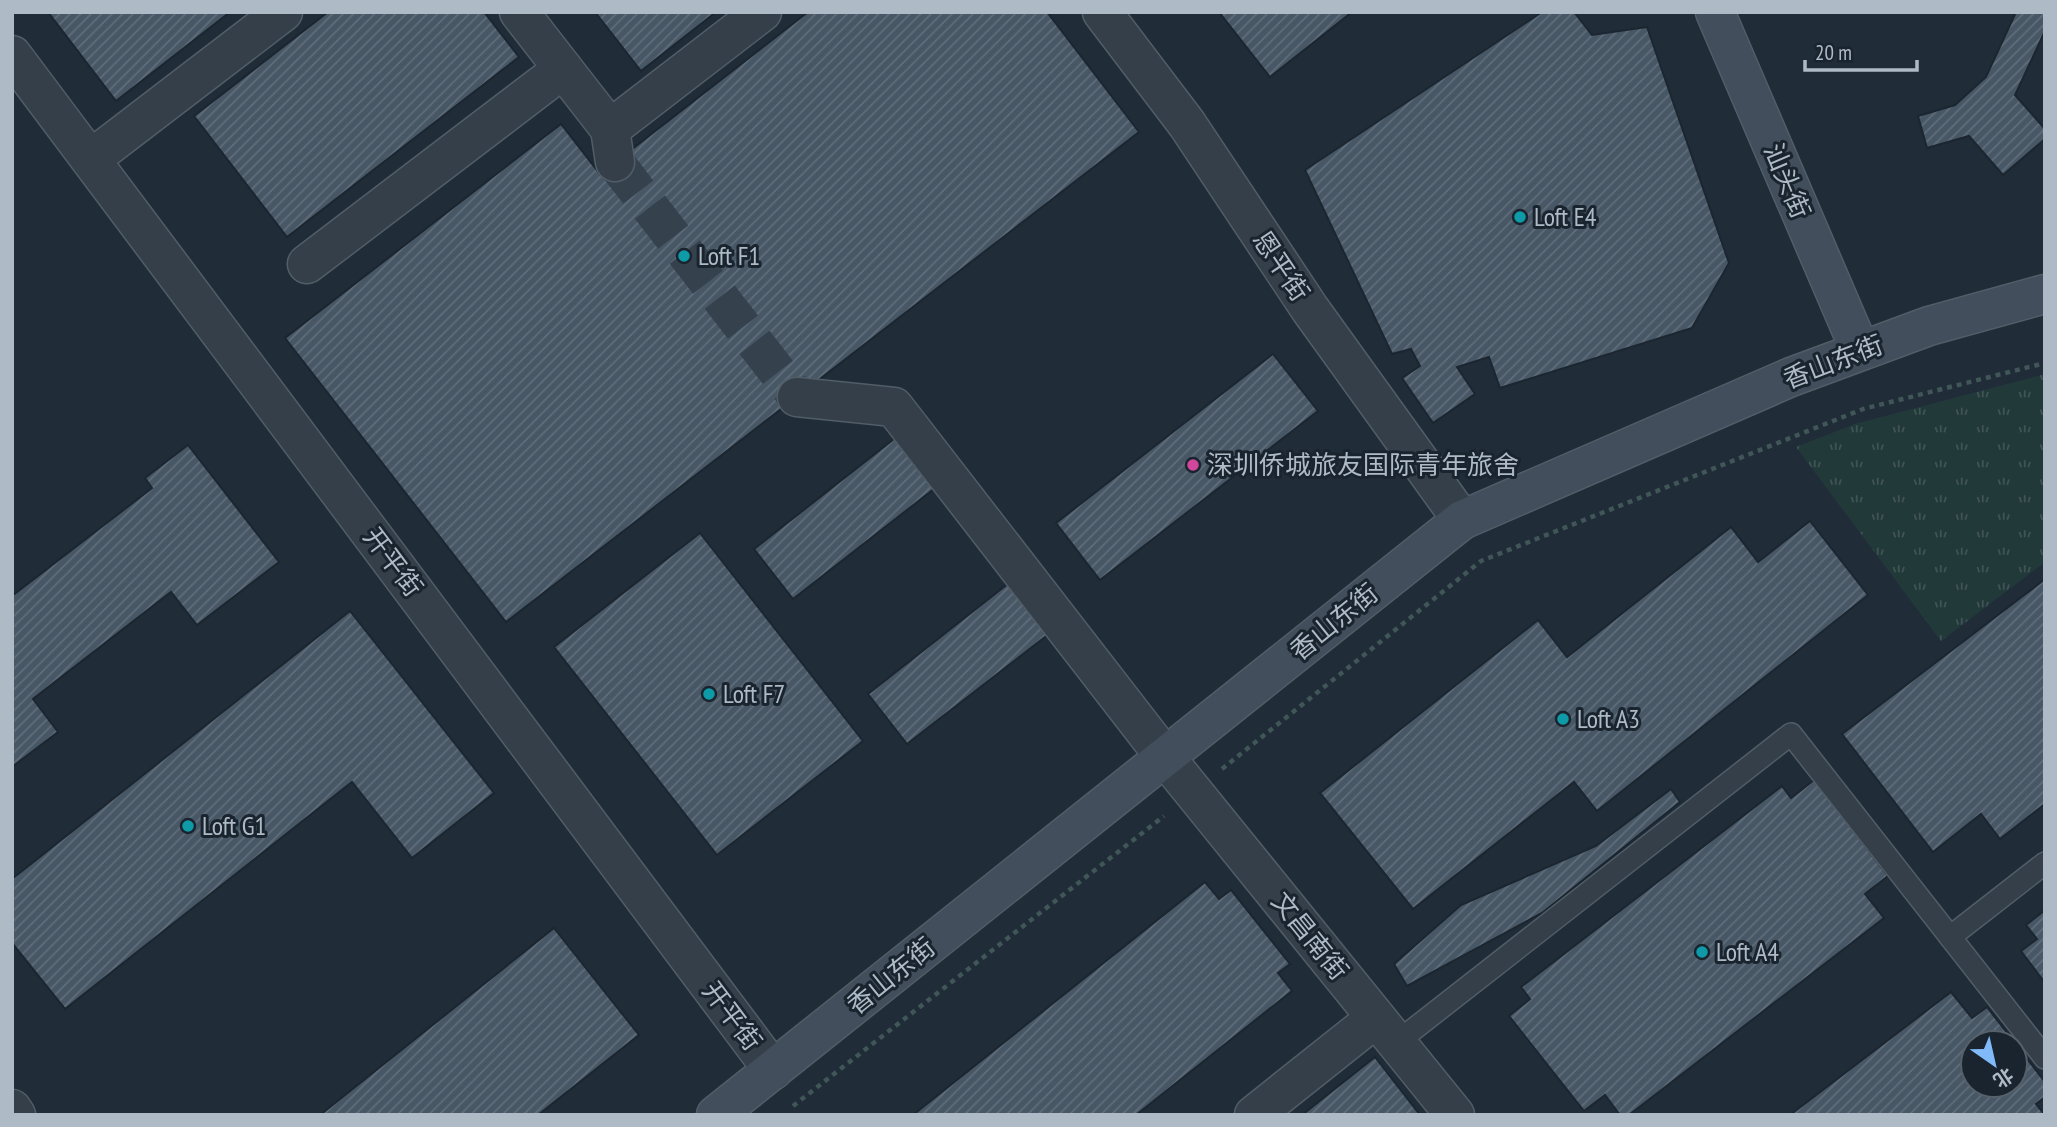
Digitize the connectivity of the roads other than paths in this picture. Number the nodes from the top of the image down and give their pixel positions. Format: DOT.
graph roads {
  1 [pos="282,12"];
  2 [pos="519,12"];
  3 [pos="762,12"];
  4 [pos="1102,12"];
  5 [pos="1715,12"];
  6 [pos="12,55"];
  7 [pos="563,69"];
  8 [pos="91,159"];
  9 [pos="307,264"];
  10 [pos="2045,294"];
  11 [pos="1860,350"];
  12 [pos="797,397"];
  13 [pos="1462,520"];
  14 [pos="1165,757"];
  15 [pos="2045,863"];
  16 [pos="1950,937"];
  17 [pos="1386,1030"];
  18 [pos="2045,1058"];
  19 [pos="773,1070"];
  20 [pos="12,1109"];
  21 [pos="16,1115"];
  22 [pos="716,1115"];
  23 [pos="1254,1115"];
  24 [pos="1455,1115"];
  1 -- 8 [label="street"];
  2 -- 7 [label="street"];
  3 -- 7 [label="street"];
  4 -- 13 [label="street, 恩平街"];
  5 -- 11 [label="street, 汕头街"];
  6 -- 8 [label="street, 开平街"];
  7 -- 9 [label="street"];
  8 -- 19 [label="street, 开平街"];
  10 -- 11 [label="street, 香山东街"];
  11 -- 13 [label="street, 香山东街"];
  12 -- 14 [label="street, 文昌南街"];
  13 -- 14 [label="street, 香山东街"];
  14 -- 17 [label="street, 文昌南街"];
  14 -- 19 [label="street, 香山东街"];
  15 -- 16 [label="lane"];
  16 -- 17 [label="lane"];
  16 -- 18 [label="lane"];
  17 -- 23 [label="street"];
  17 -- 24 [label="street, 文昌南街"];
  19 -- 22 [label="street, 香山东街"];
  20 -- 21 [label="street"];
}
